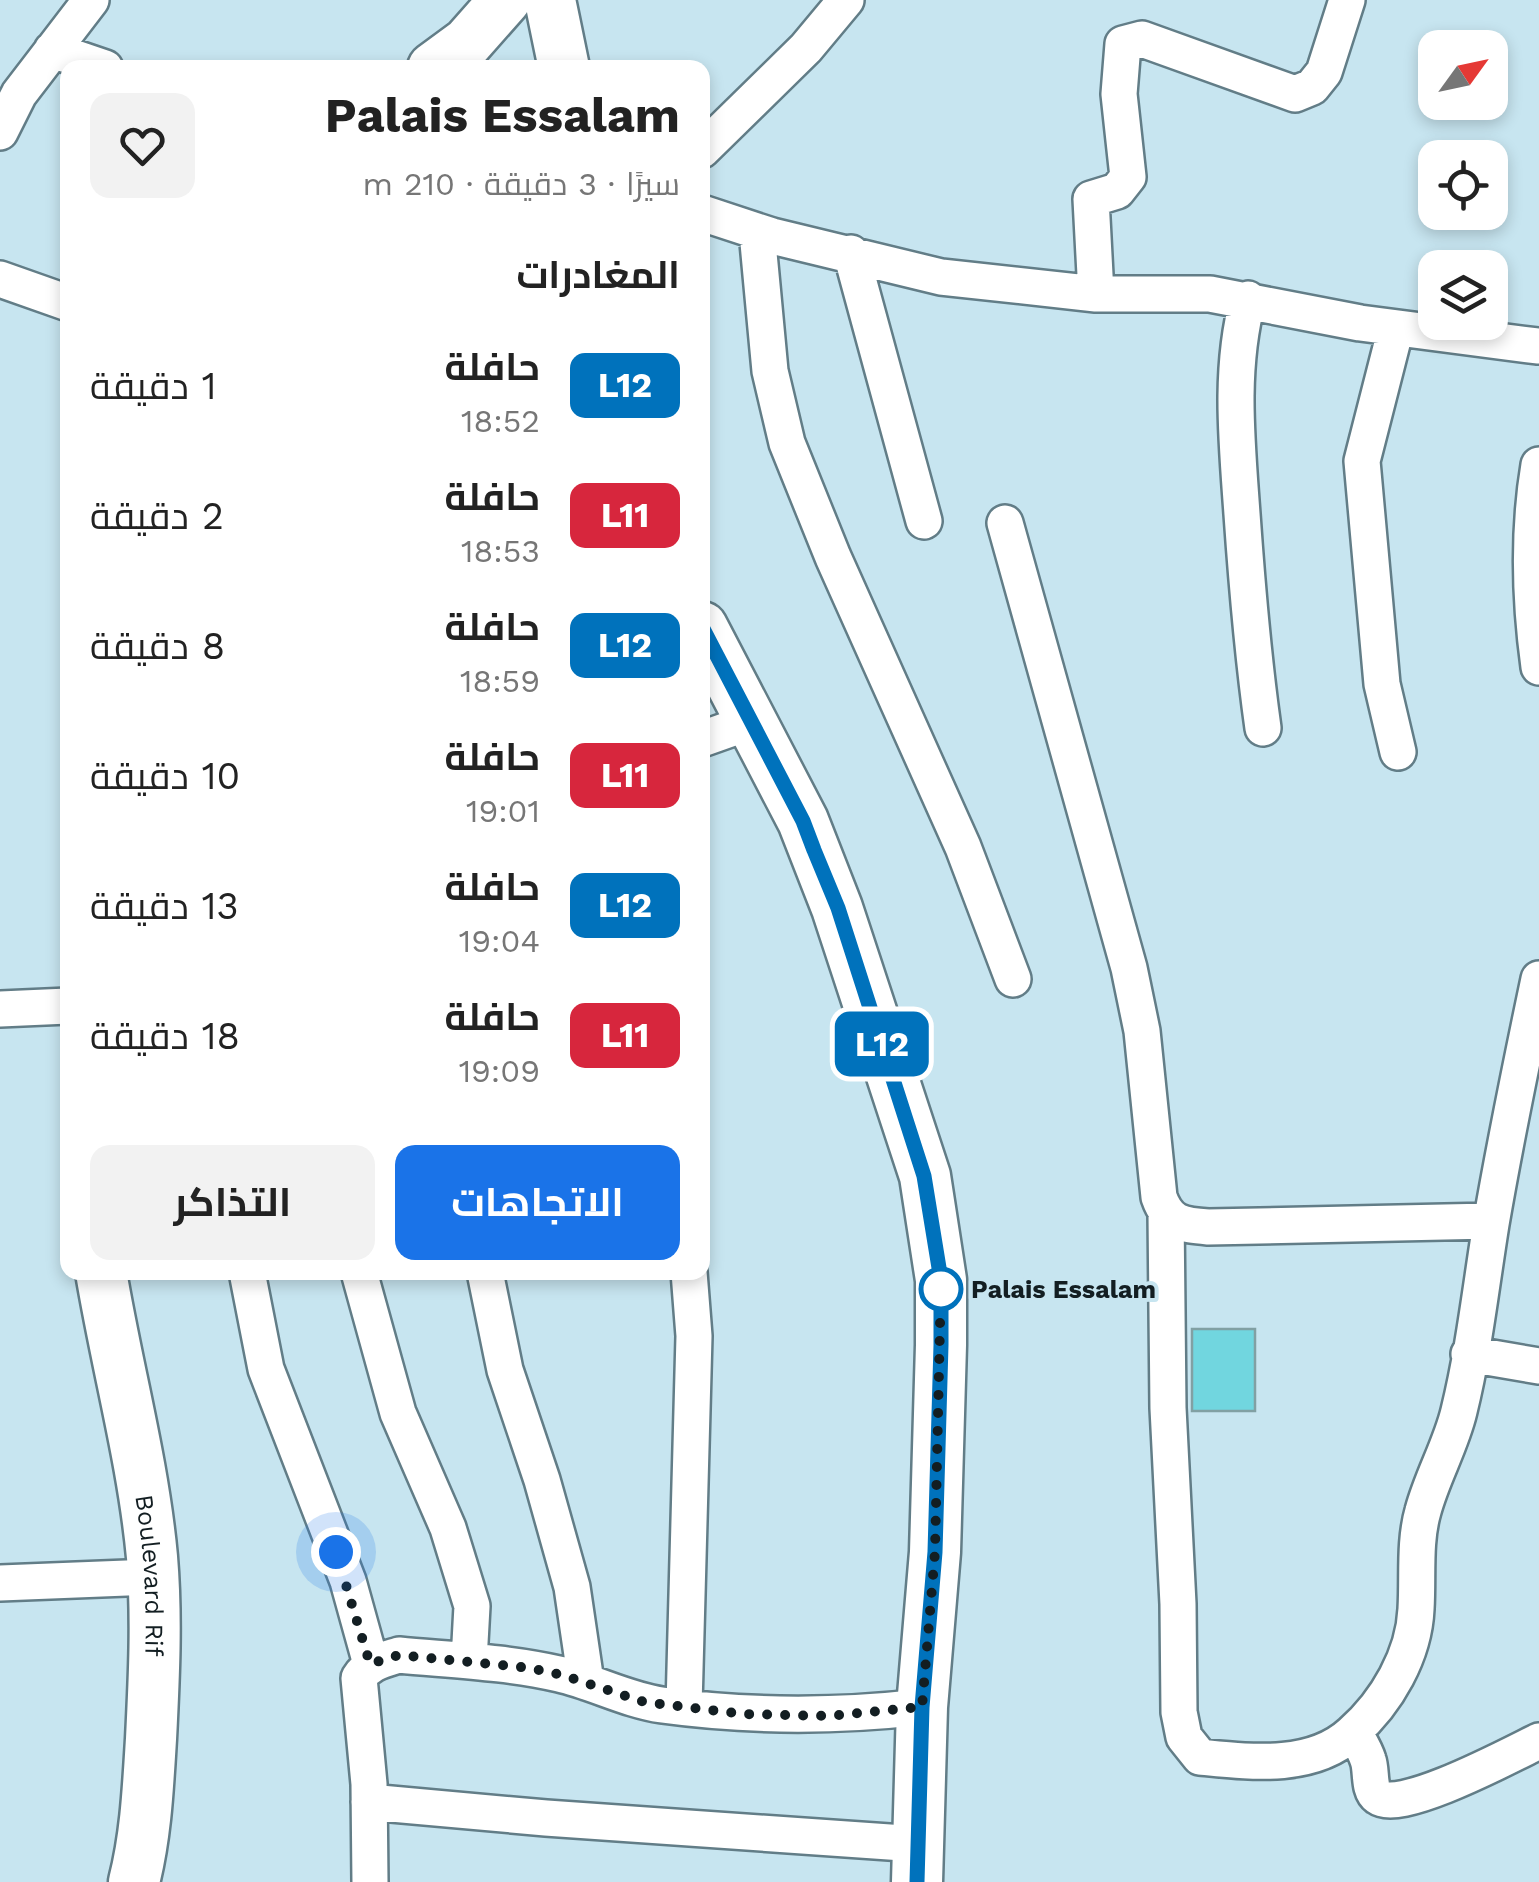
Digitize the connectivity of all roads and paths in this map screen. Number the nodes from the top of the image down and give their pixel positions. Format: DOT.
graph roads {
  1 [pos="91,0"];
  2 [pos="505,0"];
  3 [pos="550,0"];
  4 [pos="846,0"];
  5 [pos="1347,0"];
  6 [pos="52,50"];
  7 [pos="81,60"];
  8 [pos="444,60"];
  9 [pos="562,60"];
  10 [pos="9,90"];
  11 [pos="0,132"];
  12 [pos="710,142"];
  13 [pos="710,215"];
  14 [pos="757,232"];
  15 [pos="851,253"];
  16 [pos="0,279"];
  17 [pos="1096,294"];
  18 [pos="1248,299"];
  19 [pos="60,300"];
  20 [pos="1396,328"];
  21 [pos="1538,348"];
  22 [pos="1539,465"];
  23 [pos="924,520"];
  24 [pos="1005,524"];
  25 [pos="710,643"];
  26 [pos="1539,667"];
  27 [pos="750,722"];
  28 [pos="1262,728"];
  29 [pos="710,736"];
  30 [pos="1398,752"];
  31 [pos="1013,978"];
  32 [pos="1539,979"];
  33 [pos="60,1006"];
  34 [pos="0,1009"];
  35 [pos="1166,1213"];
  36 [pos="1492,1221"];
  37 [pos="103,1280"];
  38 [pos="248,1280"];
  39 [pos="361,1280"];
  40 [pos="487,1280"];
  41 [pos="689,1280"];
  42 [pos="1469,1354"];
  43 [pos="1539,1366"];
  44 [pos="152,1577"];
  45 [pos="0,1582"];
  46 [pos="468,1661"];
  47 [pos="370,1664"];
  48 [pos="586,1682"];
  49 [pos="684,1706"];
  50 [pos="922,1707"];
  51 [pos="1354,1732"];
  52 [pos="1539,1740"];
  53 [pos="369,1802"];
  54 [pos="918,1863"];
  55 [pos="134,1882"];
  56 [pos="370,1882"];
  1 -- 6 [label="street"];
  2 -- 8 [label="street"];
  3 -- 9 [label="street"];
  4 -- 12 [label="street"];
  5 -- 17 [label="street"];
  6 -- 7 [label="street"];
  6 -- 10 [label="street"];
  10 -- 11 [label="street"];
  13 -- 14 [label="street"];
  14 -- 15 [label="street"];
  14 -- 31 [label="street"];
  15 -- 17 [label="street"];
  15 -- 23 [label="street"];
  16 -- 19 [label="street"];
  17 -- 18 [label="street"];
  18 -- 20 [label="street"];
  18 -- 28 [label="street"];
  20 -- 21 [label="street"];
  20 -- 30 [label="street"];
  22 -- 26 [label="street"];
  24 -- 35 [label="street"];
  25 -- 27 [label="street"];
  27 -- 29 [label="street"];
  27 -- 50 [label="street"];
  32 -- 36 [label="street"];
  33 -- 34 [label="street"];
  35 -- 36 [label="street"];
  35 -- 51 [label="street"];
  36 -- 42 [label="street"];
  37 -- 44 [label="street, Boulevard Rif"];
  38 -- 47 [label="street"];
  39 -- 46 [label="street"];
  40 -- 48 [label="street"];
  41 -- 49 [label="street"];
  42 -- 43 [label="street"];
  42 -- 51 [label="street"];
  44 -- 45 [label="street"];
  44 -- 55 [label="street, Boulevard Rif"];
  46 -- 47 [label="street"];
  46 -- 48 [label="street"];
  47 -- 53 [label="street"];
  48 -- 49 [label="street"];
  49 -- 50 [label="street"];
  50 -- 54 [label="street"];
  51 -- 52 [label="street"];
  53 -- 54 [label="street"];
  53 -- 56 [label="street"];
}
